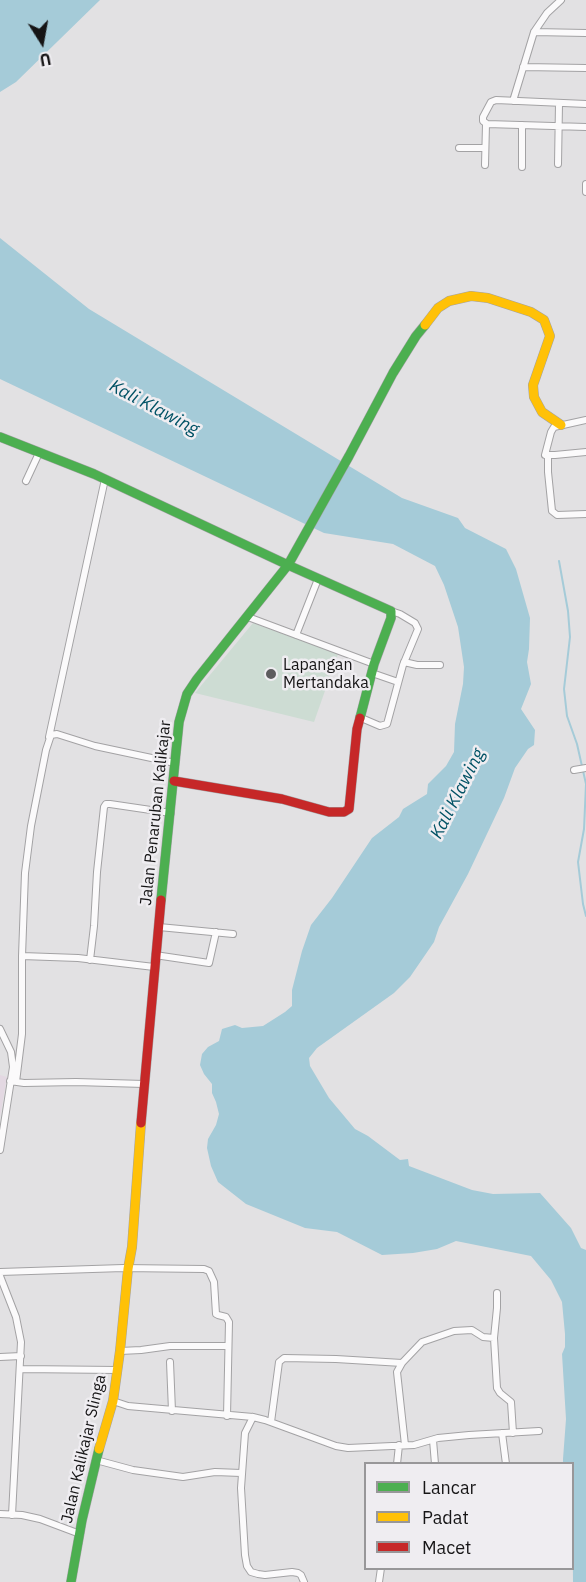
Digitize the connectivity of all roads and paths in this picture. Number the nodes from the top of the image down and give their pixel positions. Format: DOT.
graph roads {
  1 [pos="561,0"];
  2 [pos="534,32"];
  3 [pos="586,33"];
  4 [pos="523,67"];
  5 [pos="586,68"];
  6 [pos="513,101"];
  7 [pos="560,104"];
  8 [pos="586,104"];
  9 [pos="486,124"];
  10 [pos="522,125"];
  11 [pos="560,126"];
  12 [pos="586,127"];
  13 [pos="459,147"];
  14 [pos="485,148"];
  15 [pos="558,164"];
  16 [pos="485,165"];
  17 [pos="522,166"];
  18 [pos="586,184"];
  19 [pos="586,192"];
  20 [pos="586,420"];
  21 [pos="561,425"];
  22 [pos="0,437"];
  23 [pos="586,452"];
  24 [pos="39,453"];
  25 [pos="548,455"];
  26 [pos="105,479"];
  27 [pos="26,481"];
  28 [pos="586,514"];
  29 [pos="288,565"];
  30 [pos="318,579"];
  31 [pos="391,611"];
  32 [pos="248,617"];
  33 [pos="296,635"];
  34 [pos="404,662"];
  35 [pos="440,665"];
  36 [pos="373,668"];
  37 [pos="398,682"];
  38 [pos="359,717"];
  39 [pos="49,738"];
  40 [pos="175,763"];
  41 [pos="586,768"];
  42 [pos="574,770"];
  43 [pos="174,781"];
  44 [pos="171,813"];
  45 [pos="159,927"];
  46 [pos="216,932"];
  47 [pos="234,934"];
  48 [pos="155,955"];
  49 [pos="22,956"];
  50 [pos="90,960"];
  51 [pos="154,967"];
  52 [pos="0,1029"];
  53 [pos="13,1081"];
  54 [pos="144,1084"];
  55 [pos="0,1150"];
  56 [pos="128,1269"];
  57 [pos="1,1274"];
  58 [pos="497,1293"];
  59 [pos="494,1338"];
  60 [pos="228,1346"];
  61 [pos="120,1351"];
  62 [pos="21,1356"];
  63 [pos="0,1357"];
  64 [pos="170,1362"];
  65 [pos="402,1363"];
  66 [pos="20,1369"];
  67 [pos="117,1370"];
  68 [pos="113,1401"];
  69 [pos="172,1411"];
  70 [pos="226,1416"];
  71 [pos="253,1417"];
  72 [pos="271,1422"];
  73 [pos="540,1431"];
  74 [pos="513,1432"];
  75 [pos="502,1433"];
  76 [pos="433,1440"];
  77 [pos="402,1445"];
  78 [pos="96,1460"];
  79 [pos="398,1462"];
  80 [pos="435,1462"];
  81 [pos="506,1462"];
  82 [pos="241,1473"];
  83 [pos="0,1514"];
  84 [pos="12,1515"];
  85 [pos="80,1534"];
  86 [pos="270,1578"];
  87 [pos="71,1582"];
  88 [pos="304,1582"];
  1 -- 2 [label="street"];
  2 -- 3 [label="street"];
  2 -- 4 [label="street"];
  4 -- 5 [label="street"];
  4 -- 6 [label="street"];
  6 -- 7 [label="street"];
  6 -- 9 [label="street"];
  7 -- 8 [label="street"];
  7 -- 11 [label="street"];
  9 -- 10 [label="street"];
  9 -- 14 [label="street"];
  10 -- 11 [label="street"];
  10 -- 17 [label="street"];
  11 -- 12 [label="street"];
  11 -- 15 [label="street"];
  13 -- 14 [label="street"];
  14 -- 16 [label="street"];
  18 -- 19 [label="street"];
  20 -- 21 [label="street"];
  21 -- 25 [label="street"];
  21 -- 29 [label="street, Jalan Penaruban Kalikajar"];
  22 -- 24 [label="street"];
  23 -- 25 [label="street"];
  24 -- 26 [label="street"];
  24 -- 27 [label="street"];
  25 -- 28 [label="street"];
  26 -- 29 [label="street"];
  26 -- 39 [label="street"];
  29 -- 30 [label="street"];
  29 -- 32 [label="street, Jalan Penaruban Kalikajar"];
  30 -- 31 [label="street"];
  30 -- 33 [label="street"];
  31 -- 34 [label="street"];
  31 -- 36 [label="street"];
  32 -- 33 [label="street"];
  32 -- 40 [label="street, Jalan Penaruban Kalikajar"];
  33 -- 36 [label="street"];
  34 -- 35 [label="street"];
  34 -- 37 [label="street"];
  36 -- 37 [label="street"];
  36 -- 38 [label="street"];
  37 -- 38 [label="street"];
  38 -- 43 [label="street"];
  39 -- 40 [label="street"];
  39 -- 49 [label="street"];
  40 -- 43 [label="street, Jalan Penaruban Kalikajar"];
  41 -- 42 [label="street"];
  43 -- 44 [label="street, Jalan Penaruban Kalikajar"];
  44 -- 45 [label="street, Jalan Penaruban Kalikajar"];
  44 -- 50 [label="street"];
  45 -- 46 [label="street"];
  45 -- 48 [label="street, Jalan Penaruban Kalikajar"];
  46 -- 47 [label="street"];
  46 -- 48 [label="street"];
  48 -- 51 [label="street, Jalan Penaruban Kalikajar"];
  49 -- 50 [label="street"];
  49 -- 53 [label="street"];
  50 -- 51 [label="street"];
  51 -- 54 [label="street, Jalan Penaruban Kalikajar"];
  52 -- 53 [label="street"];
  53 -- 54 [label="street"];
  53 -- 55 [label="street"];
  54 -- 56 [label="street, Jalan Penaruban Kalikajar"];
  56 -- 57 [label="street"];
  56 -- 60 [label="street"];
  56 -- 61 [label="street, Jalan Kalikajar Slinga"];
  57 -- 62 [label="street"];
  58 -- 59 [label="street"];
  59 -- 65 [label="street"];
  59 -- 74 [label="street"];
  60 -- 61 [label="street"];
  60 -- 70 [label="street"];
  61 -- 67 [label="street, Jalan Kalikajar Slinga"];
  62 -- 63 [label="street"];
  62 -- 66 [label="street"];
  64 -- 69 [label="street"];
  65 -- 72 [label="street"];
  65 -- 77 [label="street"];
  66 -- 67 [label="street"];
  66 -- 84 [label="street"];
  67 -- 68 [label="street, Jalan Kalikajar Slinga"];
  68 -- 69 [label="street"];
  68 -- 78 [label="street, Jalan Kalikajar Slinga"];
  69 -- 70 [label="street"];
  70 -- 71 [label="street"];
  71 -- 72 [label="street"];
  71 -- 82 [label="street"];
  72 -- 77 [label="street"];
  73 -- 74 [label="street"];
  74 -- 75 [label="street"];
  75 -- 76 [label="street"];
  75 -- 81 [label="street"];
  76 -- 77 [label="street"];
  76 -- 80 [label="street"];
  77 -- 79 [label="street"];
  78 -- 82 [label="street"];
  78 -- 85 [label="street, Jalan Kalikajar Slinga"];
  82 -- 86 [label="street"];
  83 -- 84 [label="street"];
  84 -- 85 [label="street"];
  85 -- 87 [label="street, Jalan Kalikajar Slinga"];
  86 -- 88 [label="street"];
}
